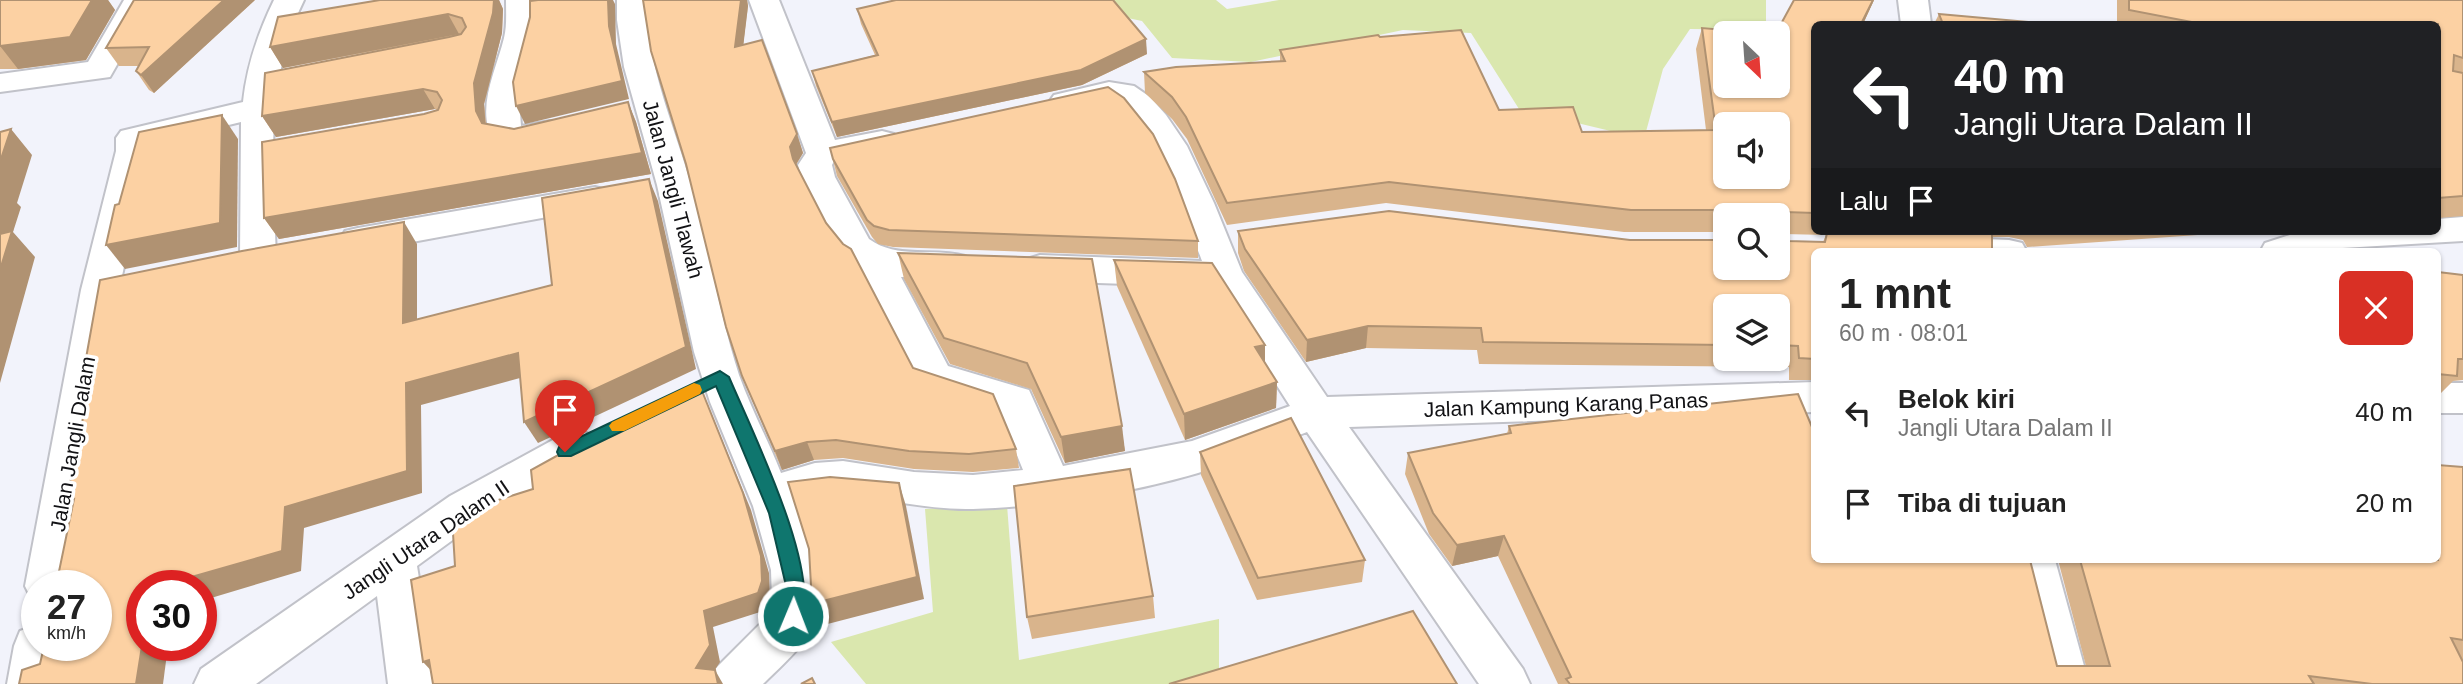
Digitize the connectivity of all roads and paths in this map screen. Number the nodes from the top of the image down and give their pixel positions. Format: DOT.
graph roads {
  1 [pos="139,0"];
  2 [pos="289,0"];
  3 [pos="521,0"];
  4 [pos="632,0"];
  5 [pos="764,0"];
  6 [pos="1913,0"];
  7 [pos="1916,21"];
  8 [pos="0,83"];
  9 [pos="270,90"];
  10 [pos="1033,108"];
  11 [pos="575,125"];
  12 [pos="914,134"];
  13 [pos="292,147"];
  14 [pos="257,153"];
  15 [pos="823,153"];
  16 [pos="651,188"];
  17 [pos="2463,229"];
  18 [pos="2441,230"];
  19 [pos="2357,235"];
  20 [pos="1250,237"];
  21 [pos="1941,244"];
  22 [pos="325,246"];
  23 [pos="1900,248"];
  24 [pos="1976,248"];
  25 [pos="2290,248"];
  26 [pos="259,258"];
  27 [pos="873,259"];
  28 [pos="1219,259"];
  29 [pos="139,282"];
  30 [pos="100,290"];
  31 [pos="1811,397"];
  32 [pos="2441,398"];
  33 [pos="2463,398"];
  34 [pos="1316,413"];
  35 [pos="613,429"];
  36 [pos="1050,485"];
  37 [pos="767,494"];
  38 [pos="394,559"];
  39 [pos="2034,563"];
  40 [pos="51,570"];
  41 [pos="35,661"];
  42 [pos="31,684"];
  43 [pos="218,684"];
  44 [pos="412,684"];
  45 [pos="732,684"];
  46 [pos="1506,684"];
  47 [pos="2065,684"];
  1 -- 8 [label="street"];
  2 -- 9 [label="street"];
  3 -- 11 [label="street"];
  4 -- 16 [label="street, Jalan Jangli Tlawah"];
  5 -- 15 [label="street"];
  6 -- 7 [label="street"];
  9 -- 14 [label="street"];
  9 -- 30 [label="street, Jalan Jangli Dalam"];
  10 -- 28 [label="street"];
  12 -- 15 [label="street"];
  13 -- 14 [label="street"];
  14 -- 26 [label="street"];
  15 -- 27 [label="street"];
  16 -- 22 [label="street"];
  16 -- 37 [label="street, Jalan Jangli Tlawah"];
  17 -- 18 [label="street"];
  19 -- 25 [label="street"];
  20 -- 28 [label="street"];
  21 -- 23 [label="street"];
  21 -- 24 [label="street"];
  27 -- 28 [label="street"];
  27 -- 36 [label="street"];
  28 -- 34 [label="street"];
  29 -- 30 [label="street"];
  30 -- 40 [label="street, Jalan Jangli Dalam"];
  31 -- 34 [label="street, Jalan Kampung Karang Panas"];
  32 -- 33 [label="street"];
  34 -- 36 [label="street, Jalan Kampung Karang Panas"];
  34 -- 46 [label="street"];
  35 -- 38 [label="street, Jangli Utara Dalam II"];
  36 -- 37 [label="street, Jalan Kampung Karang Panas"];
  37 -- 45 [label="street, Jalan Jangli Tlawah"];
  38 -- 43 [label="street, Jangli Utara Dalam II"];
  38 -- 44 [label="street"];
  39 -- 47 [label="street"];
  41 -- 42 [label="street"];
}
